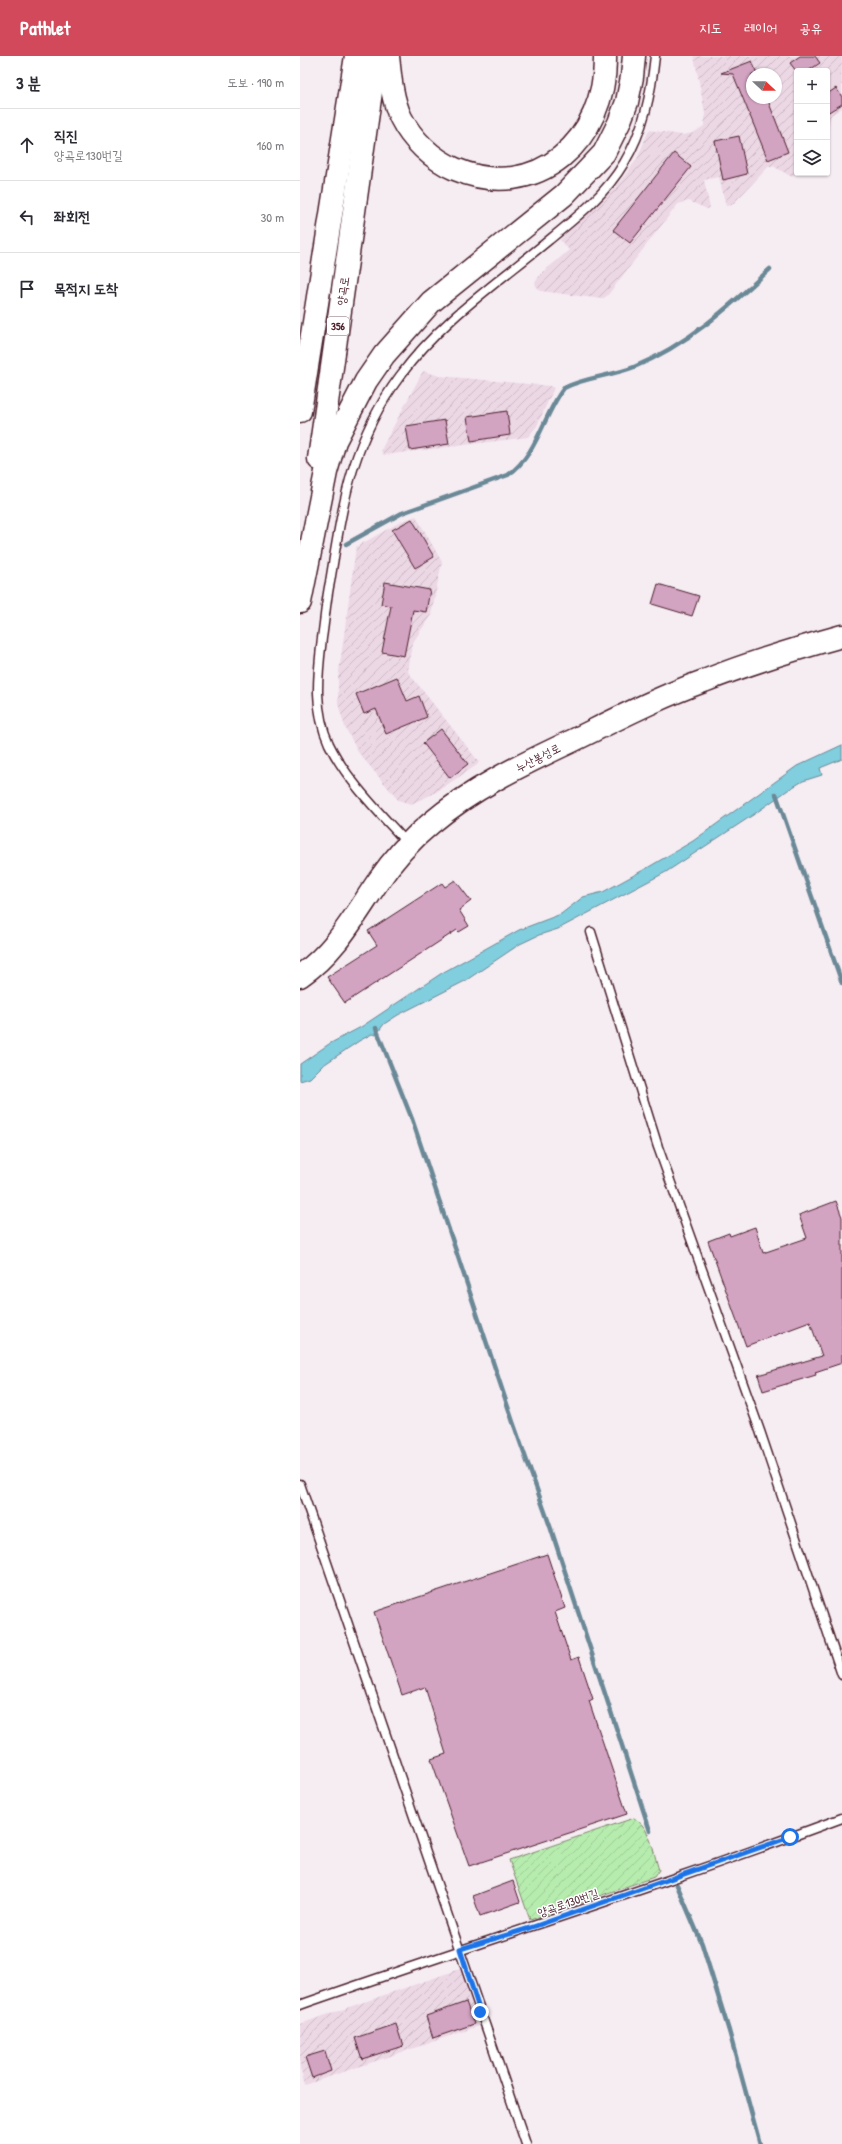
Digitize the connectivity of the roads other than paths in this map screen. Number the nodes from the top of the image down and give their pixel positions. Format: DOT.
graph roads {
  1 [pos="356,56"];
  2 [pos="376,56"];
  3 [pos="388,56"];
  4 [pos="605,56"];
  5 [pos="634,56"];
  6 [pos="655,56"];
  7 [pos="300,411"];
  8 [pos="300,597"];
  9 [pos="300,602"];
  10 [pos="842,636"];
  11 [pos="408,844"];
  12 [pos="591,932"];
  13 [pos="300,976"];
  14 [pos="300,1484"];
  15 [pos="842,1675"];
  16 [pos="842,1818"];
  17 [pos="460,1949"];
  18 [pos="300,2005"];
  19 [pos="526,2144"];
  1 -- 7 [label="main road, 양곡로 / 356"];
  2 -- 8 [label="main road, 양곡로 / 356"];
  3 -- 4 [label="main road"];
  5 -- 9 [label="main road"];
  6 -- 11 [label="lane"];
  10 -- 11 [label="main road, 누산봉성로"];
  11 -- 13 [label="main road, 누산봉성로"];
  12 -- 15 [label="lane"];
  14 -- 17 [label="lane"];
  16 -- 17 [label="lane, 양곡로130번길"];
  17 -- 18 [label="lane, 양곡로130번길"];
  17 -- 19 [label="lane"];
}
